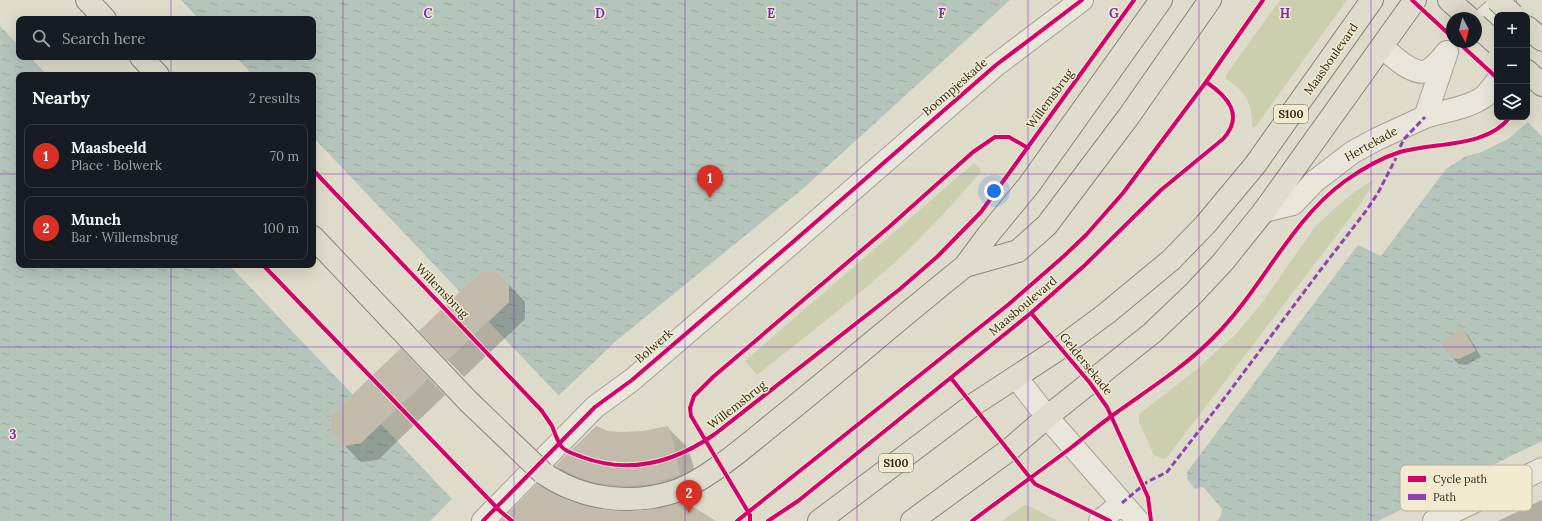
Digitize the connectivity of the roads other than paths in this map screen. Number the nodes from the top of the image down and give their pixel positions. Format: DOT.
graph roads {
  1 [pos="86,0"];
  2 [pos="1082,0"];
  3 [pos="1161,0"];
  4 [pos="1210,0"];
  5 [pos="1372,0"];
  6 [pos="1415,0"];
  7 [pos="1449,0"];
  8 [pos="1497,0"];
  9 [pos="1505,0"];
  10 [pos="1462,12"];
  11 [pos="1510,12"];
  12 [pos="102,16"];
  13 [pos="1482,20"];
  14 [pos="1482,30"];
  15 [pos="1530,30"];
  16 [pos="1542,40"];
  17 [pos="1494,41"];
  18 [pos="1382,47"];
  19 [pos="1452,48"];
  20 [pos="1453,48"];
  21 [pos="144,60"];
  22 [pos="155,72"];
  23 [pos="1530,74"];
  24 [pos="1494,84"];
  25 [pos="1542,85"];
  26 [pos="1425,117"];
  27 [pos="847,195"];
  28 [pos="1264,211"];
  29 [pos="316,240"];
  30 [pos="965,266"];
  31 [pos="1016,377"];
  32 [pos="1047,417"];
  33 [pos="1542,469"];
  34 [pos="1532,474"];
  35 [pos="1122,503"];
  36 [pos="1455,511"];
  37 [pos="483,521"];
  38 [pos="819,521"];
  39 [pos="912,521"];
  40 [pos="1100,521"];
  41 [pos="1138,521"];
  42 [pos="1434,521"];
  1 -- 12 [label="main road"];
  2 -- 27 [label="street, Boompjeskade"];
  3 -- 30 [label="main road"];
  4 -- 30 [label="main road"];
  5 -- 31 [label="main road, Maasboulevard / S100"];
  6 -- 18 [label="main road, S100"];
  7 -- 10 [label="main road"];
  8 -- 11 [label="main road, bridge"];
  9 -- 13 [label="street"];
  14 -- 17 [label="main road, bridge"];
  15 -- 16 [label="main road"];
  18 -- 19 [label="street"];
  18 -- 28 [label="main road, S100"];
  20 -- 26 [label="street"];
  21 -- 22 [label="main road"];
  23 -- 25 [label="main road"];
  24 -- 26 [label="street, Hertekade"];
  26 -- 28 [label="street, Hertekade"];
  27 -- 37 [label="street, Bolwerk"];
  28 -- 32 [label="main road, S100"];
  29 -- 30 [label="main road, bridge"];
  31 -- 32 [label="street"];
  31 -- 38 [label="main road, Maasboulevard / S100"];
  32 -- 35 [label="street"];
  32 -- 39 [label="main road, S100"];
  33 -- 34 [label="street"];
  35 -- 40 [label="street"];
  35 -- 41 [label="street"];
  36 -- 42 [label="street"];
}
